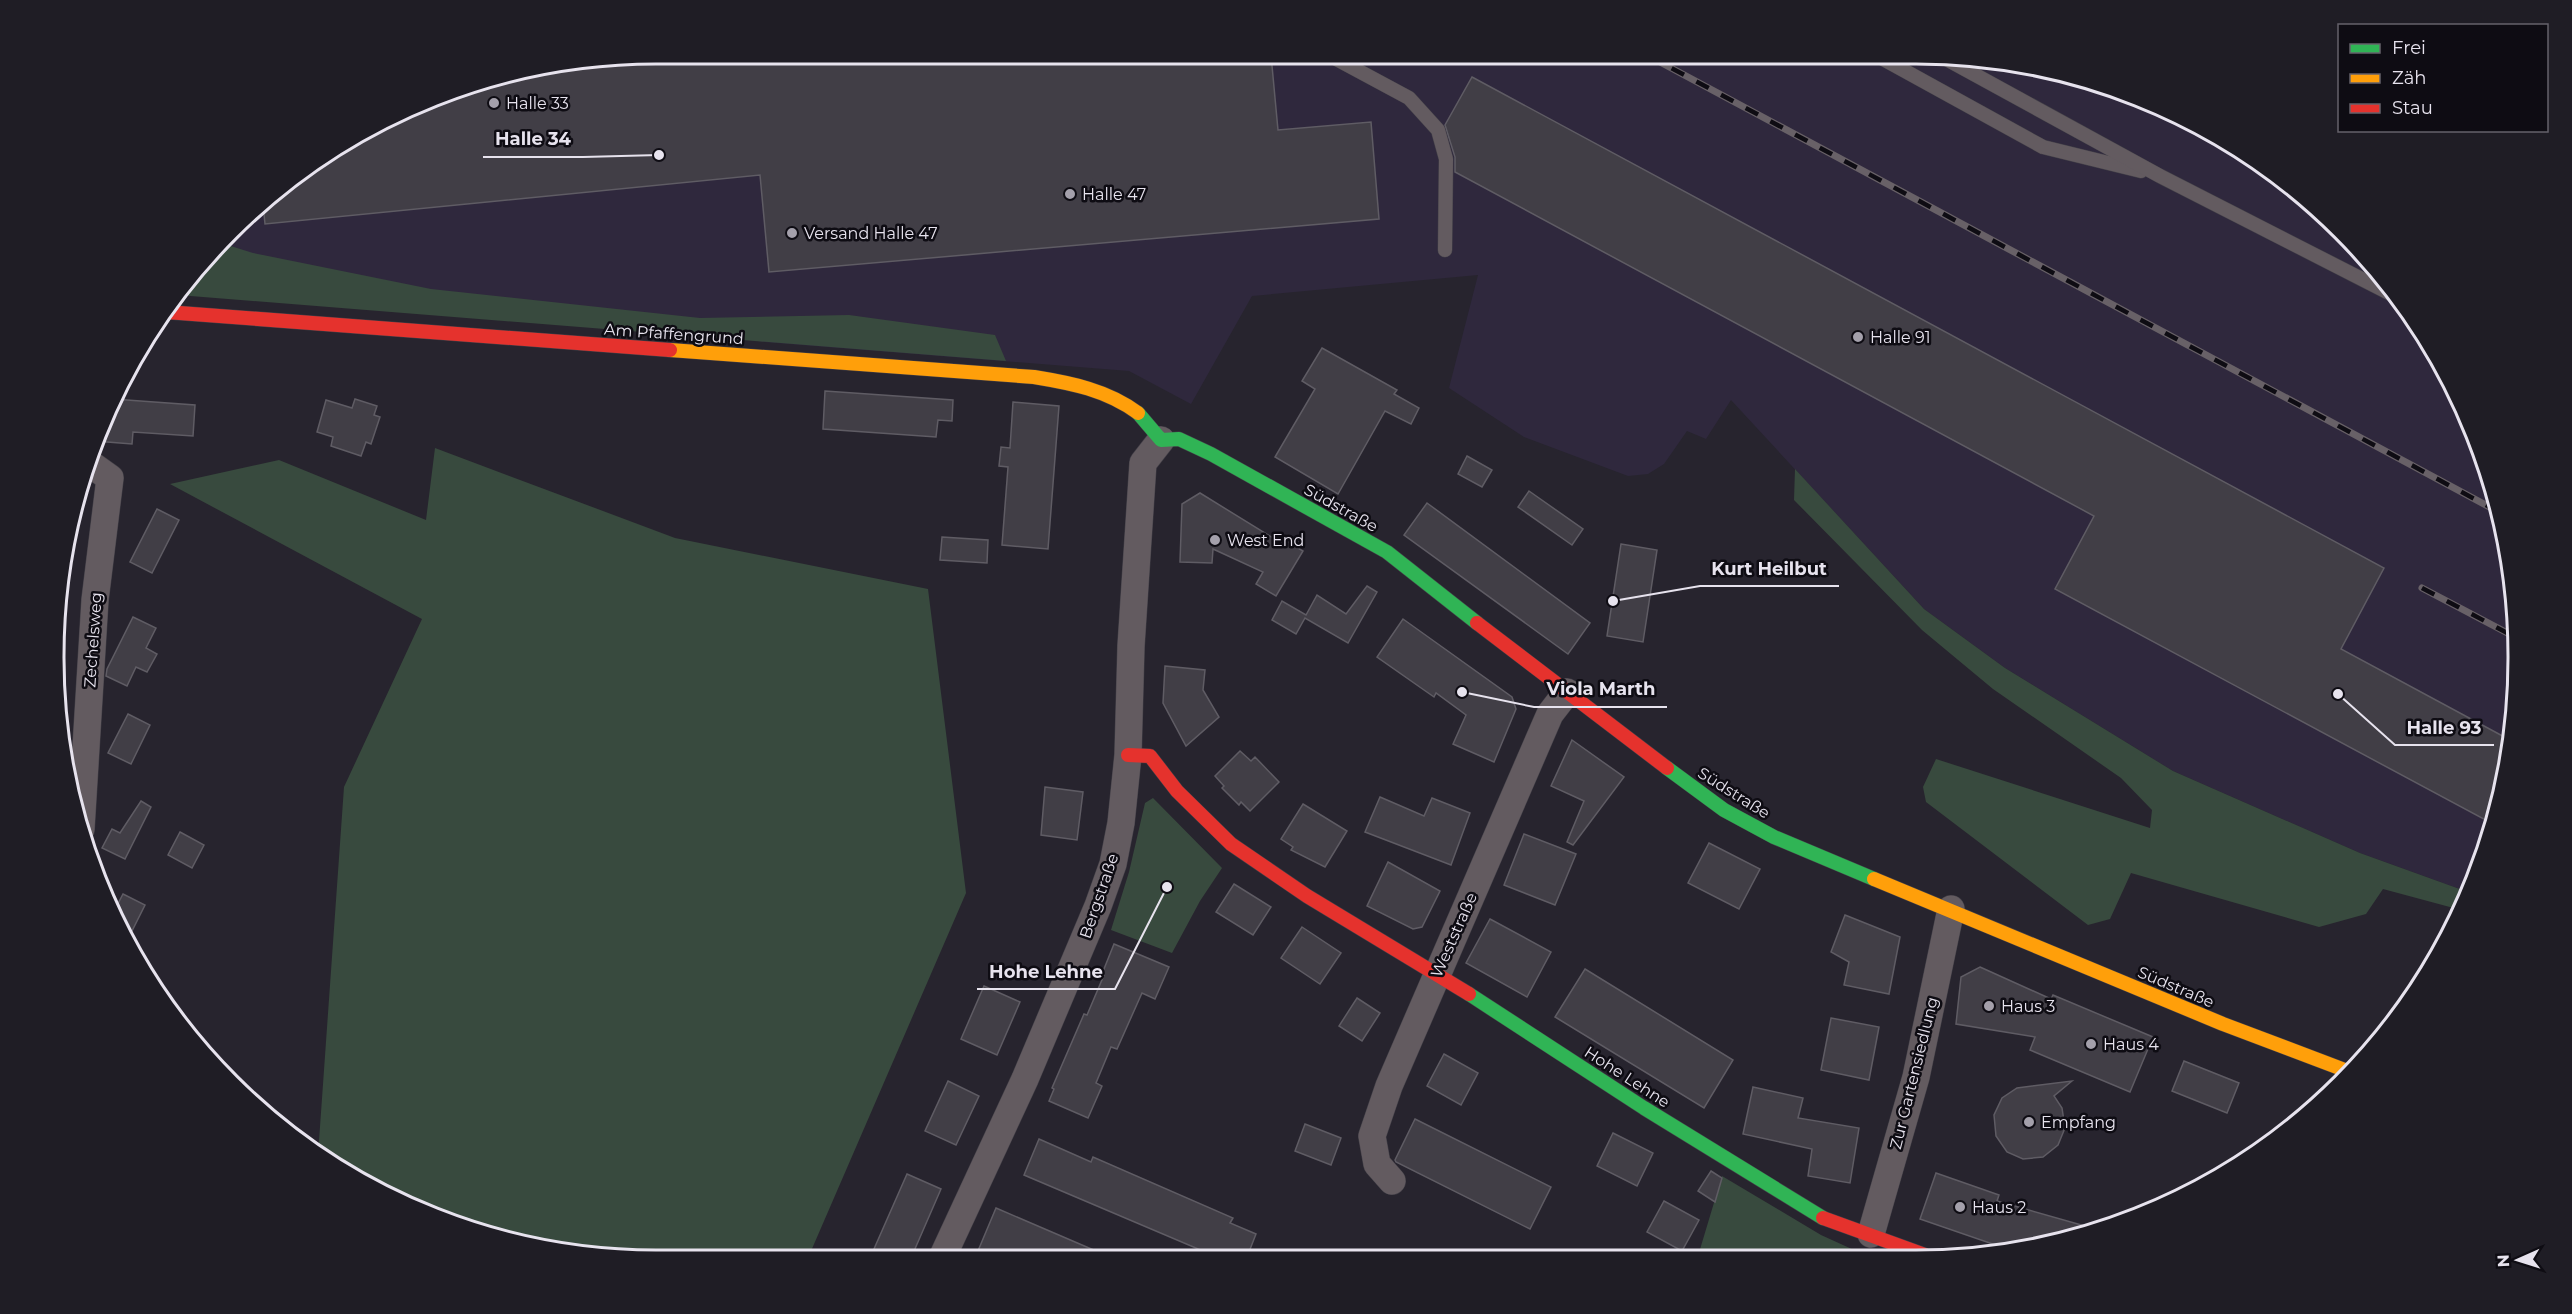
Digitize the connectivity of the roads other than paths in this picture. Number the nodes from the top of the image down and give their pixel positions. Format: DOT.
graph roads {
  1 [pos="1346,64"];
  2 [pos="1892,64"];
  3 [pos="1960,67"];
  4 [pos="2160,176"];
  5 [pos="1445,250"];
  6 [pos="2378,287"];
  7 [pos="175,313"];
  8 [pos="1161,440"];
  9 [pos="96,468"];
  10 [pos="1567,692"];
  11 [pos="1128,755"];
  12 [pos="83,801"];
  13 [pos="1951,909"];
  14 [pos="1438,974"];
  15 [pos="2341,1069"];
  16 [pos="1392,1181"];
  17 [pos="1871,1234"];
  18 [pos="946,1250"];
  19 [pos="1912,1250"];
  1 -- 5 [label="lane"];
  2 -- 4 [label="lane"];
  3 -- 4 [label="lane"];
  4 -- 6 [label="lane"];
  7 -- 8 [label="street, Am Pfaffengrund"];
  8 -- 10 [label="street, Südstraße"];
  8 -- 11 [label="street, Bergstraße"];
  9 -- 12 [label="street, Zechelsweg"];
  10 -- 13 [label="street, Südstraße"];
  10 -- 14 [label="street, Weststraße"];
  11 -- 14 [label="street, Hohe Lehne"];
  11 -- 18 [label="street, Bergstraße"];
  13 -- 15 [label="street, Südstraße"];
  13 -- 17 [label="street, Zur Gartensiedlung"];
  14 -- 16 [label="street, Weststraße"];
  14 -- 17 [label="street, Hohe Lehne"];
  17 -- 19 [label="street, Hohe Lehne"];
}
